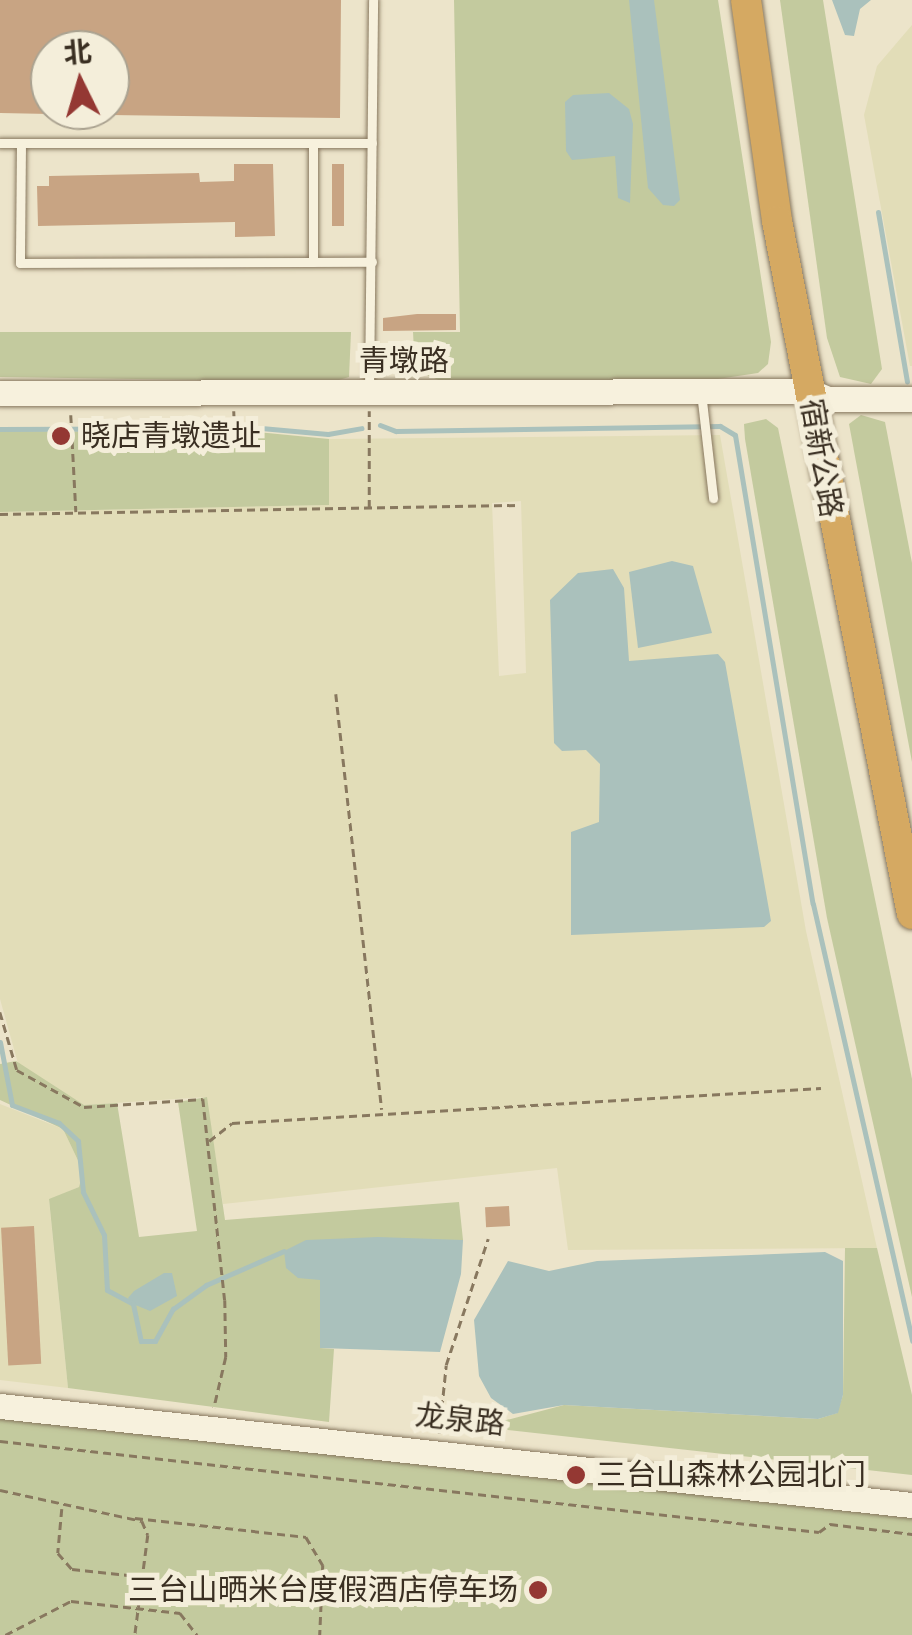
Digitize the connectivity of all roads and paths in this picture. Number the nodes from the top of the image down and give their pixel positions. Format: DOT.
graph roads {
  1 [pos="373,0"];
  2 [pos="746,0"];
  3 [pos="766,0"];
  4 [pos="0,142"];
  5 [pos="21,142"];
  6 [pos="313,143"];
  7 [pos="372,143"];
  8 [pos="312,262"];
  9 [pos="372,262"];
  10 [pos="701,392"];
  11 [pos="0,393"];
  12 [pos="369,394"];
  13 [pos="819,395"];
  14 [pos="912,398"];
  15 [pos="71,421"];
  16 [pos="235,425"];
  17 [pos="235,434"];
  18 [pos="713,498"];
  19 [pos="518,505"];
  20 [pos="369,510"];
  21 [pos="76,512"];
  22 [pos="0,514"];
  23 [pos="336,694"];
  24 [pos="912,832"];
  25 [pos="912,914"];
  26 [pos="0,1012"];
  27 [pos="821,1088"];
  28 [pos="382,1111"];
  29 [pos="208,1142"];
  30 [pos="488,1240"];
  31 [pos="0,1406"];
  32 [pos="210,1427"];
  33 [pos="0,1441"];
  34 [pos="437,1450"];
  35 [pos="0,1490"];
  36 [pos="912,1505"];
  37 [pos="62,1509"];
  38 [pos="135,1518"];
  39 [pos="912,1534"];
  40 [pos="142,1578"];
  41 [pos="323,1596"];
  42 [pos="138,1608"];
  43 [pos="6,1635"];
  44 [pos="135,1635"];
  45 [pos="197,1635"];
  46 [pos="320,1635"];
  1 -- 7 [label="lane"];
  2 -- 13 [label="highway, 宿新公路"];
  3 -- 13 [label="highway, 宿新公路"];
  4 -- 5 [label="lane"];
  5 -- 6 [label="lane"];
  5 -- 8 [label="lane"];
  6 -- 7 [label="lane"];
  6 -- 8 [label="lane"];
  7 -- 9 [label="lane"];
  8 -- 9 [label="lane"];
  9 -- 12 [label="lane"];
  10 -- 12 [label="street, 青墩路"];
  10 -- 13 [label="street, 青墩路"];
  10 -- 18 [label="lane"];
  11 -- 12 [label="street, 青墩路"];
  12 -- 20 [label="path"];
  13 -- 14 [label="street, 青墩路"];
  13 -- 24 [label="highway, 宿新公路"];
  13 -- 25 [label="highway, 宿新公路"];
  15 -- 21 [label="path"];
  16 -- 17 [label="path"];
  19 -- 20 [label="path"];
  20 -- 21 [label="path"];
  21 -- 22 [label="path"];
  23 -- 28 [label="path"];
  26 -- 29 [label="path"];
  27 -- 28 [label="path"];
  28 -- 29 [label="path"];
  29 -- 32 [label="path"];
  30 -- 34 [label="path"];
  31 -- 32 [label="street, 龙泉路"];
  32 -- 34 [label="street, 龙泉路"];
  33 -- 39 [label="path"];
  34 -- 36 [label="street, 龙泉路"];
  35 -- 37 [label="path"];
  37 -- 38 [label="path"];
  37 -- 40 [label="path"];
  38 -- 40 [label="path"];
  38 -- 41 [label="path"];
  40 -- 41 [label="path"];
  40 -- 42 [label="path"];
  41 -- 46 [label="path"];
  42 -- 43 [label="path"];
  42 -- 44 [label="path"];
  42 -- 45 [label="path"];
}
